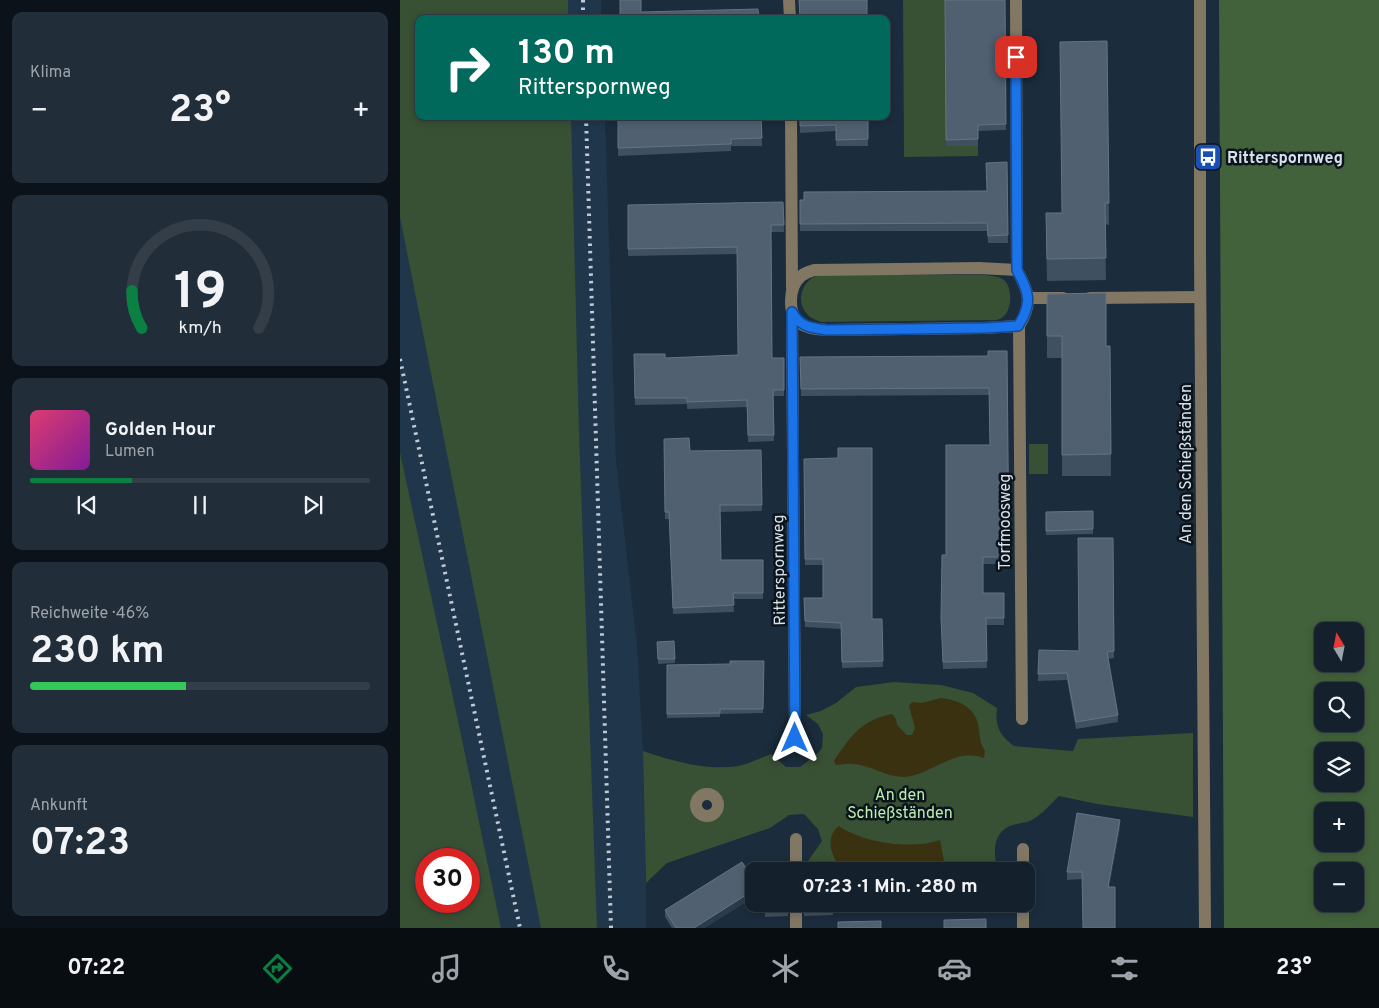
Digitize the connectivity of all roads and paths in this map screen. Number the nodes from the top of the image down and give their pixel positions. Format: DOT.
graph roads {
  1 [pos="790,0"];
  2 [pos="1016,0"];
  3 [pos="1200,0"];
  4 [pos="790,15"];
  5 [pos="791,120"];
  6 [pos="1017,270"];
  7 [pos="792,288"];
  8 [pos="1200,297"];
  9 [pos="1029,298"];
  10 [pos="792,312"];
  11 [pos="1018,326"];
  12 [pos="1022,719"];
  13 [pos="795,738"];
  14 [pos="796,839"];
  15 [pos="1023,849"];
  16 [pos="796,862"];
  17 [pos="1023,862"];
  18 [pos="796,912"];
  19 [pos="1023,912"];
  20 [pos="796,928"];
  21 [pos="1023,928"];
  22 [pos="1205,928"];
  1 -- 4 [label="street"];
  2 -- 6 [label="street"];
  3 -- 8 [label="street, An den Schießständen"];
  5 -- 7 [label="street, Ritterspornweg"];
  6 -- 7 [label="street"];
  6 -- 9 [label="street"];
  7 -- 10 [label="street, Ritterspornweg"];
  8 -- 9 [label="street"];
  8 -- 22 [label="street, An den Schießständen"];
  9 -- 11 [label="street"];
  10 -- 11 [label="street"];
  10 -- 13 [label="street, Ritterspornweg"];
  11 -- 12 [label="street, Torfmoosweg"];
  14 -- 16 [label="street"];
  15 -- 17 [label="street"];
  18 -- 20 [label="street"];
  19 -- 21 [label="street"];
}
